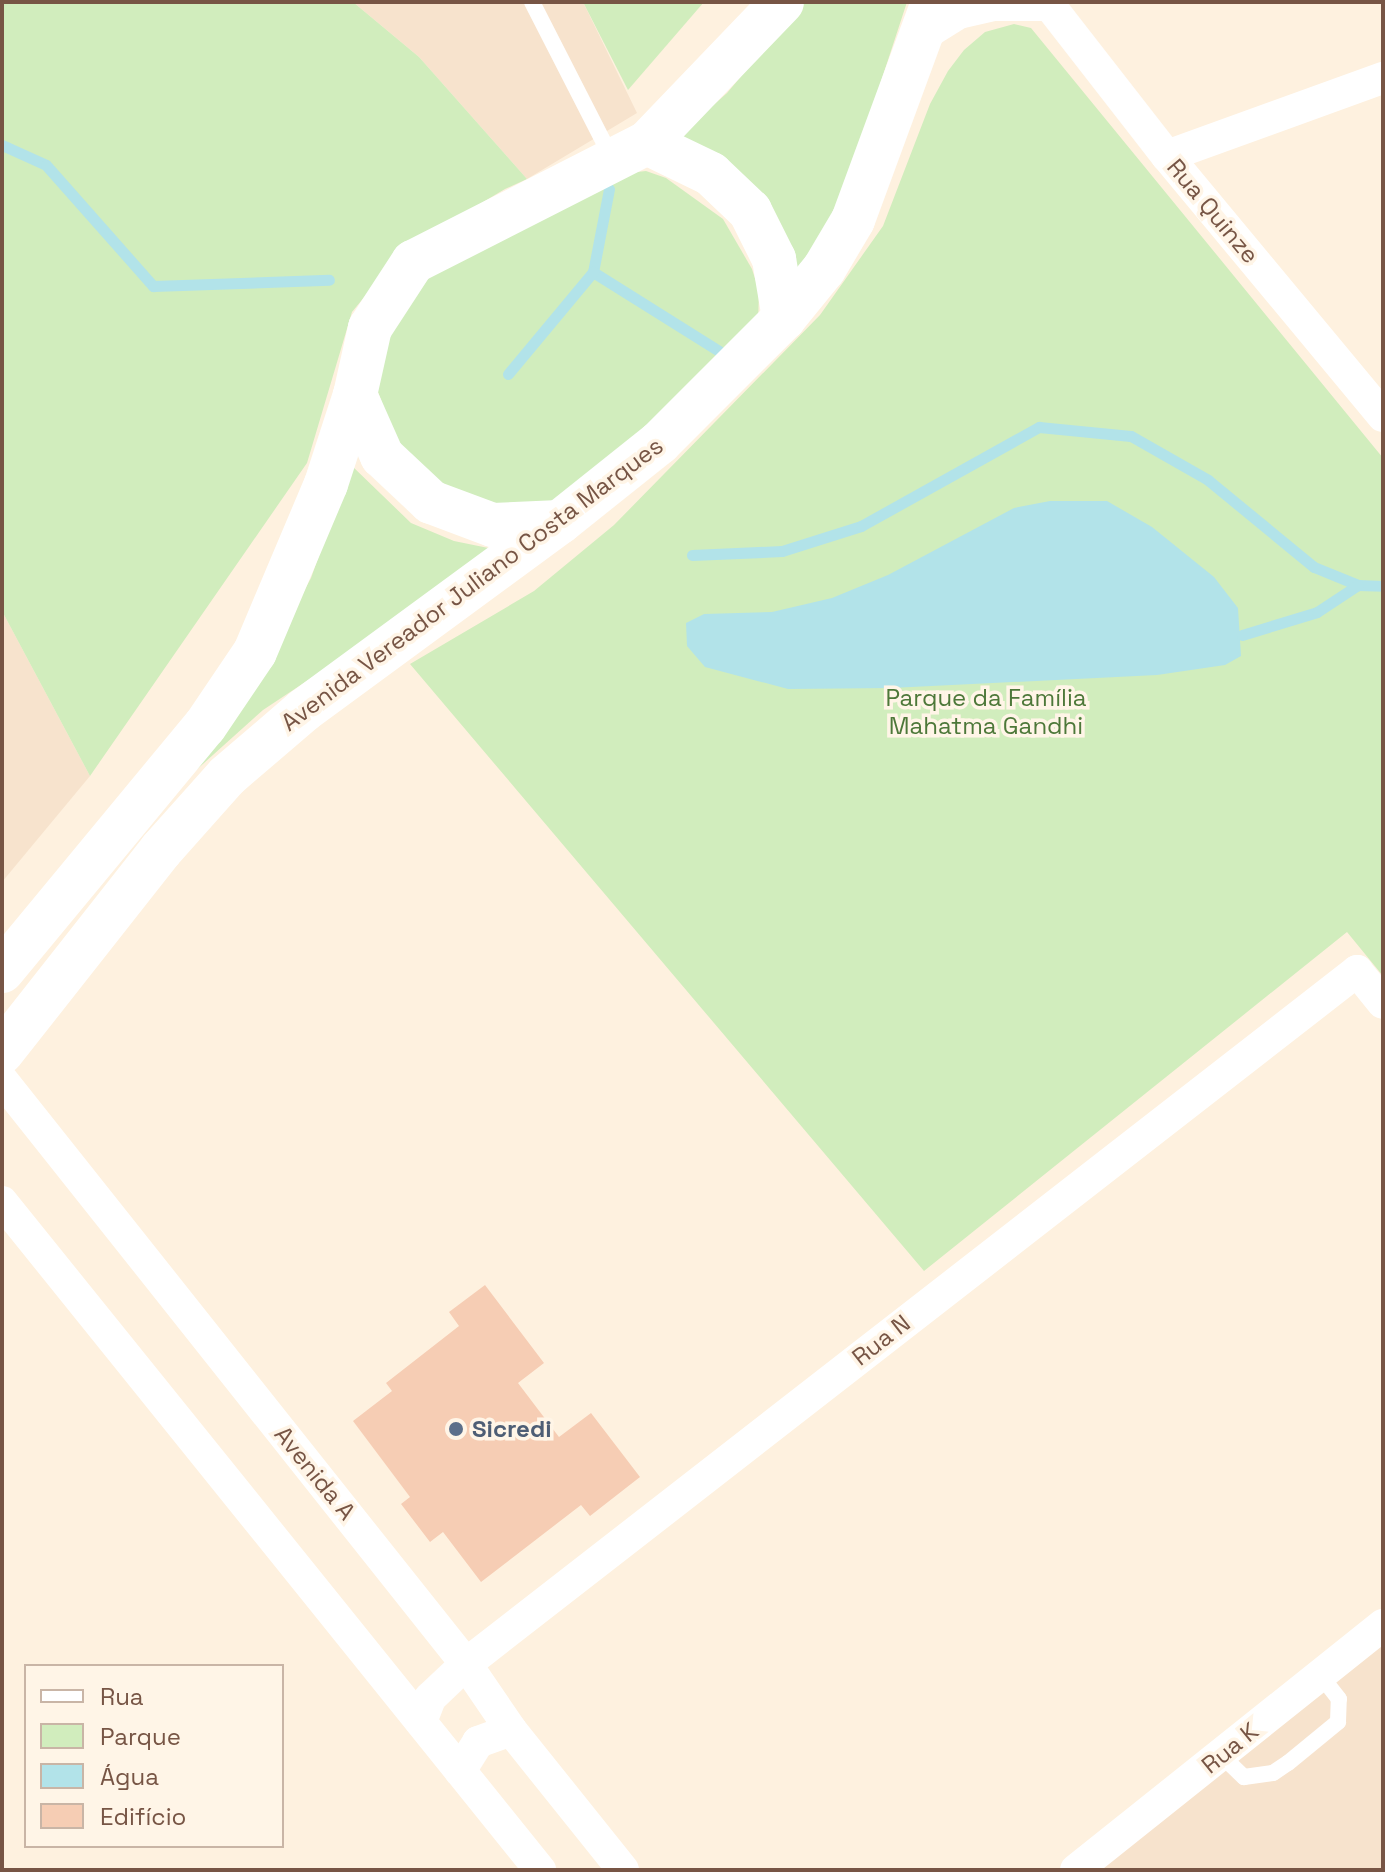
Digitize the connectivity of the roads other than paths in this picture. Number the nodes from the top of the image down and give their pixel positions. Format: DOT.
graph roads {
  1 [pos="532,2"];
  2 [pos="782,2"];
  3 [pos="1048,3"];
  4 [pos="928,19"];
  5 [pos="1383,78"];
  6 [pos="630,151"];
  7 [pos="1167,156"];
  8 [pos="784,318"];
  9 [pos="355,395"];
  10 [pos="1378,405"];
  11 [pos="560,522"];
  12 [pos="2,971"];
  13 [pos="1383,1003"];
  14 [pos="2,1052"];
  15 [pos="2,1080"];
  16 [pos="2,1202"];
  17 [pos="1383,1625"];
  18 [pos="466,1664"];
  19 [pos="1320,1675"];
  20 [pos="421,1722"];
  21 [pos="511,1730"];
  22 [pos="1221,1755"];
  23 [pos="460,1771"];
  24 [pos="540,1870"];
  25 [pos="623,1870"];
  26 [pos="1076,1870"];
  1 -- 6 [label="lane"];
  2 -- 6 [label="main road"];
  3 -- 4 [label="street"];
  3 -- 7 [label="street, Rua Quinze"];
  4 -- 8 [label="main road, Avenida Vereador Juliano Costa Marques"];
  5 -- 7 [label="street"];
  6 -- 8 [label="main road"];
  6 -- 9 [label="main road"];
  7 -- 10 [label="street, Rua Quinze"];
  8 -- 11 [label="main road, Avenida Vereador Juliano Costa Marques"];
  9 -- 11 [label="main road"];
  9 -- 12 [label="main road"];
  11 -- 14 [label="main road, Avenida Vereador Juliano Costa Marques"];
  13 -- 18 [label="street, Rua N"];
  15 -- 18 [label="street, Avenida A"];
  16 -- 20 [label="street"];
  17 -- 19 [label="street, Rua K"];
  18 -- 20 [label="street, Rua N"];
  18 -- 21 [label="street, Avenida A"];
  19 -- 22 [label="street, Rua K"];
  19 -- 22 [label="lane"];
  20 -- 23 [label="street"];
  21 -- 23 [label="street"];
  21 -- 25 [label="street, Avenida A"];
  22 -- 26 [label="street, Rua K"];
  23 -- 24 [label="street"];
}
